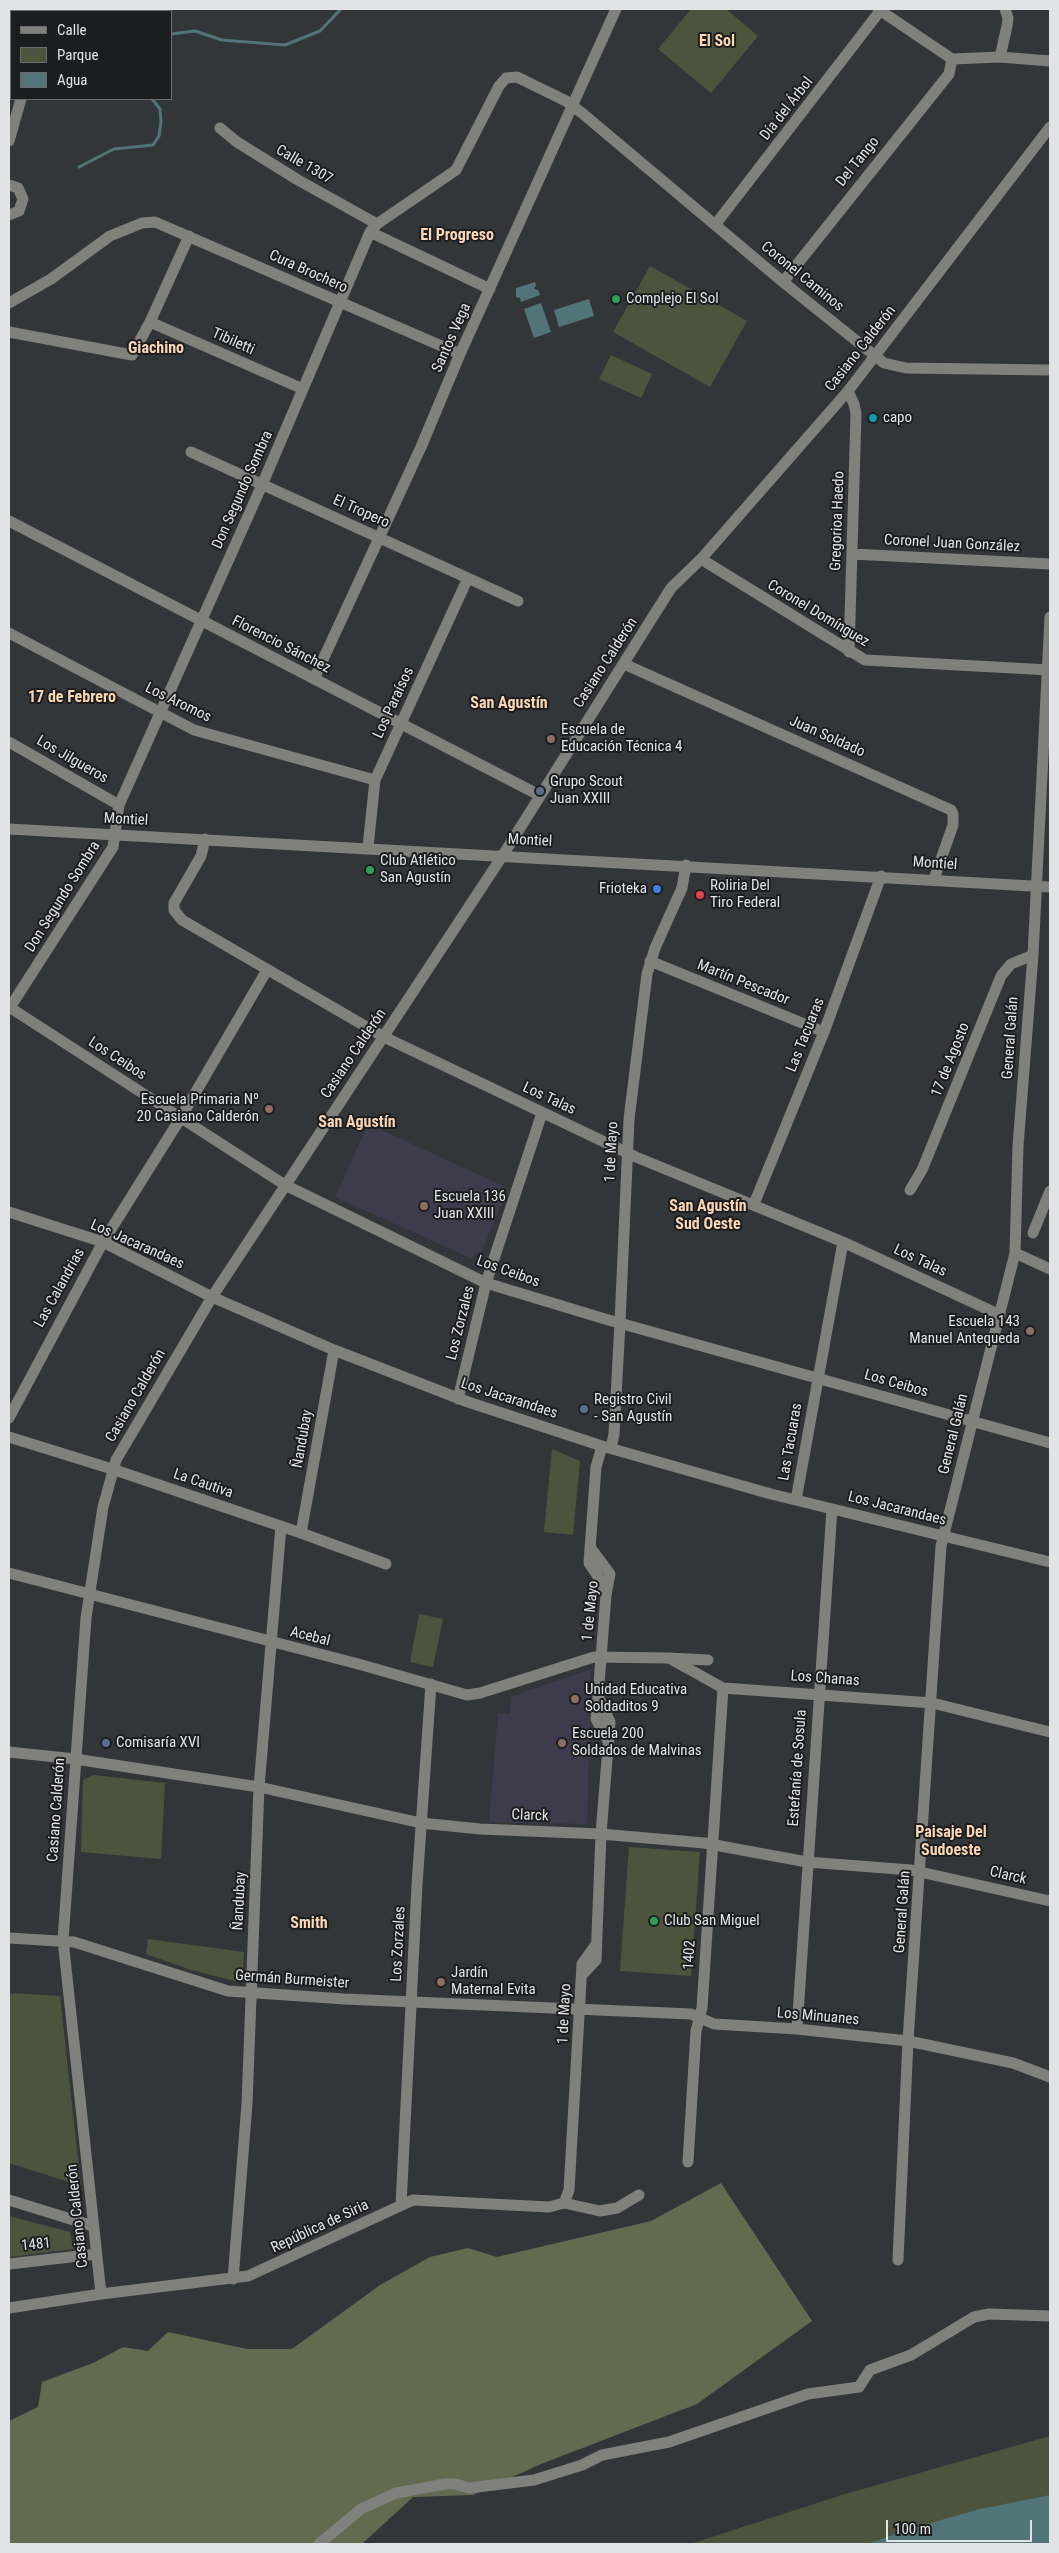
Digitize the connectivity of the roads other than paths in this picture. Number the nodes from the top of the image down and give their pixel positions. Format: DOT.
graph roads {
  1 [pos="616,9"];
  2 [pos="1004,9"];
  3 [pos="879,10"];
  4 [pos="1000,57"];
  5 [pos="952,59"];
  6 [pos="1050,60"];
  7 [pos="21,100"];
  8 [pos="574,106"];
  9 [pos="1050,127"];
  10 [pos="220,128"];
  11 [pos="1050,137"];
  12 [pos="9,141"];
  13 [pos="1039,143"];
  14 [pos="9,184"];
  15 [pos="9,216"];
  16 [pos="715,225"];
  17 [pos="373,228"];
  18 [pos="189,236"];
  19 [pos="783,282"];
  20 [pos="490,289"];
  21 [pos="9,303"];
  22 [pos="340,303"];
  23 [pos="150,322"];
  24 [pos="9,332"];
  25 [pos="460,354"];
  26 [pos="876,355"];
  27 [pos="1050,370"];
  28 [pos="303,389"];
  29 [pos="848,391"];
  30 [pos="191,452"];
  31 [pos="262,485"];
  32 [pos="9,521"];
  33 [pos="380,537"];
  34 [pos="852,554"];
  35 [pos="701,559"];
  36 [pos="1050,564"];
  37 [pos="468,578"];
  38 [pos="518,601"];
  39 [pos="1050,617"];
  40 [pos="201,621"];
  41 [pos="9,633"];
  42 [pos="849,652"];
  43 [pos="624,664"];
  44 [pos="1049,670"];
  45 [pos="314,679"];
  46 [pos="160,712"];
  47 [pos="402,724"];
  48 [pos="9,742"];
  49 [pos="375,780"];
  50 [pos="539,795"];
  51 [pos="120,805"];
  52 [pos="9,829"];
  53 [pos="116,834"];
  54 [pos="205,840"];
  55 [pos="368,847"];
  56 [pos="503,855"];
  57 [pos="686,865"];
  58 [pos="881,876"];
  59 [pos="934,879"];
  60 [pos="1036,886"];
  61 [pos="1050,887"];
  62 [pos="1032,955"];
  63 [pos="650,961"];
  64 [pos="267,970"];
  65 [pos="9,1008"];
  66 [pos="824,1032"];
  67 [pos="384,1037"];
  68 [pos="542,1113"];
  69 [pos="180,1118"];
  70 [pos="627,1151"];
  71 [pos="285,1185"];
  72 [pos="910,1190"];
  73 [pos="1050,1191"];
  74 [pos="754,1204"];
  75 [pos="9,1212"];
  76 [pos="1033,1233"];
  77 [pos="103,1242"];
  78 [pos="843,1242"];
  79 [pos="1016,1253"];
  80 [pos="1050,1269"];
  81 [pos="486,1283"];
  82 [pos="212,1296"];
  83 [pos="1000,1315"];
  84 [pos="620,1323"];
  85 [pos="334,1350"];
  86 [pos="818,1377"];
  87 [pos="458,1399"];
  88 [pos="9,1418"];
  89 [pos="972,1421"];
  90 [pos="9,1437"];
  91 [pos="1050,1443"];
  92 [pos="607,1447"];
  93 [pos="112,1469"];
  94 [pos="796,1500"];
  95 [pos="832,1508"];
  96 [pos="281,1526"];
  97 [pos="301,1532"];
  98 [pos="943,1535"];
  99 [pos="1050,1562"];
  100 [pos="386,1564"];
  101 [pos="9,1573"];
  102 [pos="89,1594"];
  103 [pos="271,1642"];
  104 [pos="602,1655"];
  105 [pos="669,1658"];
  106 [pos="708,1660"];
  107 [pos="431,1684"];
  108 [pos="723,1688"];
  109 [pos="818,1694"];
  110 [pos="932,1702"];
  111 [pos="1050,1732"];
  112 [pos="9,1752"];
  113 [pos="75,1759"];
  114 [pos="259,1787"];
  115 [pos="421,1823"];
  116 [pos="601,1834"];
  117 [pos="712,1844"];
  118 [pos="807,1862"];
  119 [pos="921,1872"];
  120 [pos="1050,1901"];
  121 [pos="9,1938"];
  122 [pos="63,1940"];
  123 [pos="250,1993"];
  124 [pos="411,2002"];
  125 [pos="580,2009"];
  126 [pos="700,2018"];
  127 [pos="797,2029"];
  128 [pos="908,2041"];
  129 [pos="1050,2077"];
  130 [pos="688,2162"];
  131 [pos="639,2195"];
  132 [pos="9,2200"];
  133 [pos="564,2203"];
  134 [pos="401,2205"];
  135 [pos="93,2226"];
  136 [pos="97,2254"];
  137 [pos="898,2260"];
  138 [pos="9,2264"];
  139 [pos="233,2279"];
  140 [pos="101,2294"];
  141 [pos="9,2308"];
  142 [pos="1050,2316"];
  143 [pos="319,2544"];
  1 -- 8 [label="street, Santos Vega"];
  2 -- 4 [label="street"];
  3 -- 5 [label="street"];
  3 -- 16 [label="street, Día del Árbol"];
  4 -- 5 [label="street"];
  4 -- 6 [label="street"];
  5 -- 19 [label="street, Del Tango"];
  7 -- 12 [label="street"];
  8 -- 16 [label="street, Coronel Caminos"];
  8 -- 17 [label="street"];
  8 -- 20 [label="street, Santos Vega"];
  9 -- 13 [label="street, Casiano Calderón"];
  10 -- 17 [label="street, Calle 1307"];
  11 -- 13 [label="street"];
  13 -- 26 [label="street, Casiano Calderón"];
  14 -- 15 [label="street"];
  16 -- 19 [label="street, Coronel Caminos"];
  17 -- 20 [label="street, Calle 1307"];
  17 -- 22 [label="street, Don Segundo Sombra"];
  18 -- 21 [label="street, Cura Brochero"];
  18 -- 22 [label="street, Cura Brochero"];
  18 -- 23 [label="street"];
  19 -- 26 [label="street, Coronel Caminos"];
  20 -- 25 [label="street, Santos Vega"];
  22 -- 25 [label="street, Cura Brochero"];
  22 -- 28 [label="street, Don Segundo Sombra"];
  23 -- 24 [label="street"];
  23 -- 28 [label="street, Tibiletti"];
  25 -- 33 [label="street, Santos Vega"];
  26 -- 27 [label="street, Coronel Caminos"];
  26 -- 29 [label="street, Casiano Calderón"];
  28 -- 31 [label="street, Don Segundo Sombra"];
  29 -- 34 [label="street, Gregorioa Haedo"];
  29 -- 35 [label="street, Casiano Calderón"];
  30 -- 31 [label="street, El Tropero"];
  31 -- 33 [label="street, El Tropero"];
  31 -- 40 [label="street, Don Segundo Sombra"];
  32 -- 40 [label="street, Florencio Sánchez"];
  33 -- 37 [label="street, El Tropero"];
  33 -- 45 [label="street, Santos Vega"];
  34 -- 36 [label="street, Coronel Juan González"];
  34 -- 42 [label="street, Gregorioa Haedo"];
  35 -- 42 [label="street, Coronel Domínguez"];
  35 -- 43 [label="street, Casiano Calderón"];
  37 -- 38 [label="street, El Tropero"];
  37 -- 47 [label="street, Los Paraísos"];
  39 -- 44 [label="street, General Galán"];
  40 -- 45 [label="street, Florencio Sánchez"];
  40 -- 46 [label="street, Don Segundo Sombra"];
  41 -- 46 [label="street, Los Aromos"];
  42 -- 44 [label="street, Coronel Domínguez"];
  43 -- 50 [label="street, Casiano Calderón"];
  43 -- 59 [label="street, Juan Soldado"];
  44 -- 60 [label="street, General Galán"];
  45 -- 47 [label="street, Florencio Sánchez"];
  46 -- 49 [label="street, Los Aromos"];
  46 -- 51 [label="street, Don Segundo Sombra"];
  47 -- 49 [label="street, Los Paraísos"];
  47 -- 50 [label="street, Florencio Sánchez"];
  48 -- 51 [label="street, Los Jilgueros"];
  49 -- 55 [label="street, Los Paraísos"];
  50 -- 56 [label="street, Casiano Calderón"];
  51 -- 53 [label="street, Don Segundo Sombra"];
  52 -- 53 [label="street, Montiel"];
  53 -- 54 [label="street, Montiel"];
  53 -- 65 [label="street, Don Segundo Sombra"];
  54 -- 55 [label="street, Montiel"];
  54 -- 64 [label="street, Los Talas"];
  55 -- 56 [label="street, Montiel"];
  56 -- 57 [label="street, Montiel"];
  56 -- 67 [label="street, Casiano Calderón"];
  57 -- 58 [label="street, Montiel"];
  57 -- 63 [label="street, 1 de Mayo"];
  58 -- 59 [label="street, Montiel"];
  58 -- 66 [label="street, Las Tacuaras"];
  59 -- 60 [label="street, Montiel"];
  60 -- 61 [label="street, Montiel"];
  60 -- 62 [label="street, General Galán"];
  62 -- 72 [label="street, 17 de Agosto"];
  62 -- 79 [label="street, General Galán"];
  63 -- 66 [label="street, Martín Pescador"];
  63 -- 70 [label="street, 1 de Mayo"];
  64 -- 67 [label="street, Los Talas"];
  64 -- 69 [label="street, Las Calandrias"];
  65 -- 69 [label="street, Los Ceibos"];
  66 -- 74 [label="street, Las Tacuaras"];
  67 -- 68 [label="street, Los Talas"];
  67 -- 71 [label="street, Casiano Calderón"];
  68 -- 70 [label="street, Los Talas"];
  68 -- 81 [label="street, Los Zorzales"];
  69 -- 71 [label="street, Los Ceibos"];
  69 -- 77 [label="street, Las Calandrias"];
  70 -- 74 [label="street, Los Talas"];
  70 -- 84 [label="street, 1 de Mayo"];
  71 -- 81 [label="street, Los Ceibos"];
  71 -- 82 [label="street, Casiano Calderón"];
  73 -- 76 [label="street"];
  74 -- 78 [label="street, Los Talas"];
  75 -- 77 [label="street, Los Jacarandaes"];
  77 -- 82 [label="street, Los Jacarandaes"];
  77 -- 88 [label="street, Las Calandrias"];
  78 -- 83 [label="street, Los Talas"];
  78 -- 86 [label="street, Las Tacuaras"];
  79 -- 80 [label="street"];
  79 -- 83 [label="street, General Galán"];
  81 -- 84 [label="street, Los Ceibos"];
  81 -- 87 [label="street, Los Zorzales"];
  82 -- 85 [label="street, Los Jacarandaes"];
  82 -- 93 [label="street, Casiano Calderón"];
  83 -- 89 [label="street, General Galán"];
  84 -- 86 [label="street, Los Ceibos"];
  84 -- 92 [label="street, 1 de Mayo"];
  85 -- 87 [label="street, Los Jacarandaes"];
  85 -- 97 [label="street, Ñandubay"];
  86 -- 89 [label="street, Los Ceibos"];
  86 -- 94 [label="street, Las Tacuaras"];
  87 -- 92 [label="street, Los Jacarandaes"];
  89 -- 91 [label="street, Los Ceibos"];
  89 -- 98 [label="street, General Galán"];
  90 -- 93 [label="street, La Cautiva"];
  92 -- 94 [label="street, Los Jacarandaes"];
  92 -- 104 [label="street, 1 de Mayo"];
  93 -- 96 [label="street, La Cautiva"];
  93 -- 102 [label="street, Casiano Calderón"];
  94 -- 95 [label="street, Los Jacarandaes"];
  95 -- 98 [label="street, Los Jacarandaes"];
  95 -- 109 [label="street, Estefanía de Sosula"];
  96 -- 97 [label="street, La Cautiva"];
  96 -- 103 [label="street, Ñandubay"];
  97 -- 100 [label="street, La Cautiva"];
  98 -- 99 [label="street, Los Jacarandaes"];
  98 -- 110 [label="street, General Galán"];
  101 -- 102 [label="street, Acebal"];
  102 -- 103 [label="street, Acebal"];
  102 -- 113 [label="street, Casiano Calderón"];
  103 -- 107 [label="street, Acebal"];
  103 -- 114 [label="street, Ñandubay"];
  104 -- 105 [label="street, Los Chanas"];
  104 -- 107 [label="street, Acebal"];
  104 -- 116 [label="street, 1 de Mayo"];
  105 -- 106 [label="street"];
  105 -- 108 [label="street, Los Chanas"];
  107 -- 115 [label="street, Los Zorzales"];
  108 -- 109 [label="street, Los Chanas"];
  108 -- 117 [label="street, 1402"];
  109 -- 110 [label="street, Los Chanas"];
  109 -- 118 [label="street, Estefanía de Sosula"];
  110 -- 111 [label="street, Los Chanas"];
  110 -- 119 [label="street, General Galán"];
  112 -- 113 [label="street, Clarck"];
  113 -- 114 [label="street, Clarck"];
  113 -- 122 [label="street, Casiano Calderón"];
  114 -- 115 [label="street, Clarck"];
  114 -- 123 [label="street, Ñandubay"];
  115 -- 116 [label="street, Clarck"];
  115 -- 124 [label="street, Los Zorzales"];
  116 -- 117 [label="street, Clarck"];
  116 -- 125 [label="street, 1 de Mayo"];
  117 -- 118 [label="street, Clarck"];
  117 -- 126 [label="street, 1402"];
  118 -- 119 [label="street, Clarck"];
  118 -- 127 [label="street, Estefanía de Sosula"];
  119 -- 120 [label="street, Clarck"];
  119 -- 128 [label="street, General Galán"];
  121 -- 122 [label="street, Germán Burmeister"];
  122 -- 123 [label="street, Germán Burmeister"];
  122 -- 135 [label="street, Casiano Calderón"];
  123 -- 124 [label="street, Germán Burmeister"];
  123 -- 139 [label="street, Ñandubay"];
  124 -- 125 [label="street, Germán Burmeister"];
  124 -- 134 [label="street, Los Zorzales"];
  125 -- 126 [label="street, Los Minuanes"];
  125 -- 133 [label="street, 1 de Mayo"];
  126 -- 127 [label="street, Los Minuanes"];
  126 -- 130 [label="street, 1402"];
  127 -- 128 [label="street, Los Minuanes"];
  128 -- 129 [label="street, Los Minuanes"];
  128 -- 137 [label="street, General Galán"];
  131 -- 133 [label="street, República de Siria"];
  132 -- 135 [label="street"];
  133 -- 134 [label="street, República de Siria"];
  134 -- 139 [label="street, República de Siria"];
  135 -- 136 [label="street, Casiano Calderón"];
  136 -- 138 [label="street, 1481"];
  136 -- 140 [label="street, Casiano Calderón"];
  139 -- 140 [label="street, República de Siria"];
  140 -- 141 [label="street, República de Siria"];
  142 -- 143 [label="street"];
}
